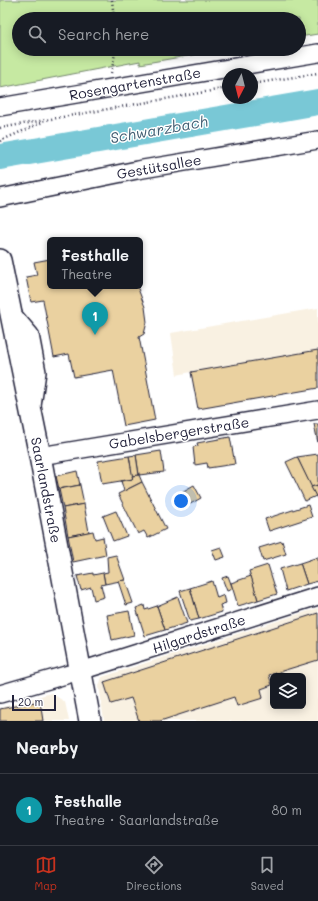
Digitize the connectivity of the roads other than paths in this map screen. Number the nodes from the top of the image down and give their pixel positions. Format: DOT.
graph roads {
  1 [pos="318,53"];
  2 [pos="306,55"];
  3 [pos="300,56"];
  4 [pos="0,107"];
  5 [pos="318,140"];
  6 [pos="0,198"];
  7 [pos="0,260"];
  8 [pos="318,410"];
  9 [pos="40,456"];
  10 [pos="318,596"];
  11 [pos="80,671"];
  12 [pos="0,694"];
  13 [pos="90,721"];
  1 -- 2 [label="street, Rosengartenstraße"];
  3 -- 4 [label="street, Rosengartenstraße"];
  5 -- 6 [label="street, Gestütsallee"];
  7 -- 9 [label="main road, Saarlandstraße"];
  8 -- 9 [label="street, Gabelsbergerstraße"];
  9 -- 11 [label="main road, Saarlandstraße"];
  10 -- 11 [label="street, Hilgardstraße"];
  11 -- 12 [label="street, Hilgardstraße"];
  11 -- 13 [label="main road, Saarlandstraße"];
}
